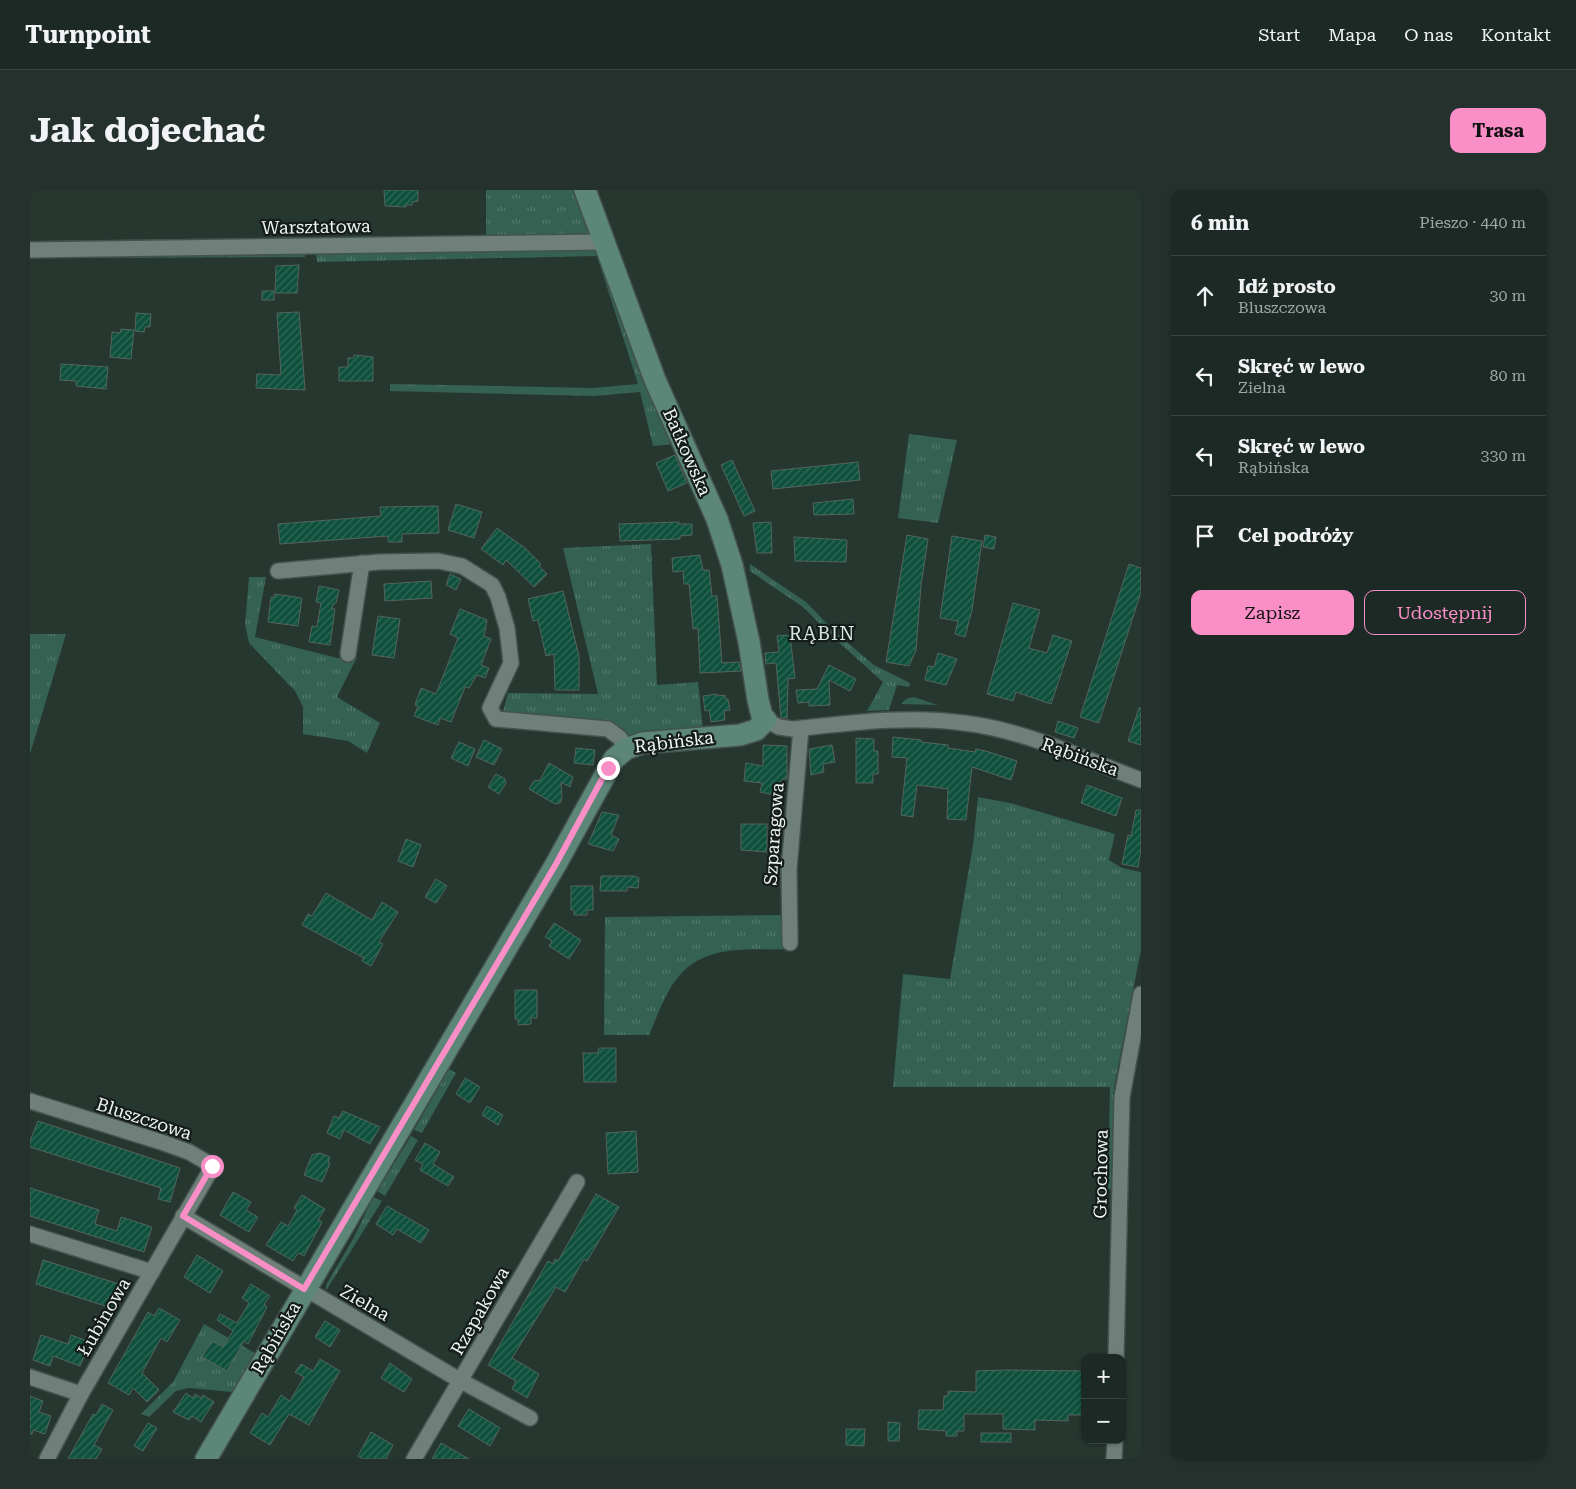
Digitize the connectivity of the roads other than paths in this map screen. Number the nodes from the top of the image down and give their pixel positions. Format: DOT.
graph roads {
  1 [pos="585,190"];
  2 [pos="603,242"];
  3 [pos="30,250"];
  4 [pos="362,563"];
  5 [pos="278,571"];
  6 [pos="348,654"];
  7 [pos="766,720"];
  8 [pos="801,728"];
  9 [pos="626,748"];
  10 [pos="1141,780"];
  11 [pos="790,943"];
  12 [pos="1141,994"];
  13 [pos="30,1101"];
  14 [pos="577,1182"];
  15 [pos="196,1194"];
  16 [pos="183,1216"];
  17 [pos="30,1234"];
  18 [pos="152,1272"];
  19 [pos="304,1289"];
  20 [pos="1116,1354"];
  21 [pos="30,1377"];
  22 [pos="460,1381"];
  23 [pos="81,1394"];
  24 [pos="530,1418"];
  25 [pos="1115,1444"];
  26 [pos="47,1459"];
  27 [pos="206,1459"];
  28 [pos="414,1459"];
  29 [pos="1114,1459"];
  1 -- 2 [label="street, Batkowska"];
  2 -- 3 [label="street, Warsztatowa"];
  2 -- 7 [label="street, Batkowska"];
  4 -- 5 [label="street"];
  4 -- 6 [label="street"];
  4 -- 9 [label="street"];
  7 -- 8 [label="street, Rąbińska"];
  7 -- 9 [label="street, Rąbińska"];
  8 -- 10 [label="street, Rąbińska"];
  8 -- 11 [label="street, Szparagowa"];
  9 -- 19 [label="street, Rąbińska"];
  12 -- 20 [label="street, Grochowa"];
  13 -- 15 [label="street, Bluszczowa"];
  14 -- 22 [label="street, Rzepakowa"];
  15 -- 16 [label="street, Łubinowa"];
  16 -- 18 [label="street, Łubinowa"];
  16 -- 19 [label="street, Zielna"];
  17 -- 18 [label="street"];
  18 -- 23 [label="street, Łubinowa"];
  19 -- 22 [label="street, Zielna"];
  19 -- 27 [label="street, Rąbińska"];
  21 -- 23 [label="street"];
  22 -- 24 [label="street, Zielna"];
  22 -- 28 [label="street, Rzepakowa"];
  23 -- 26 [label="street, Łubinowa"];
  25 -- 29 [label="street"];
}
